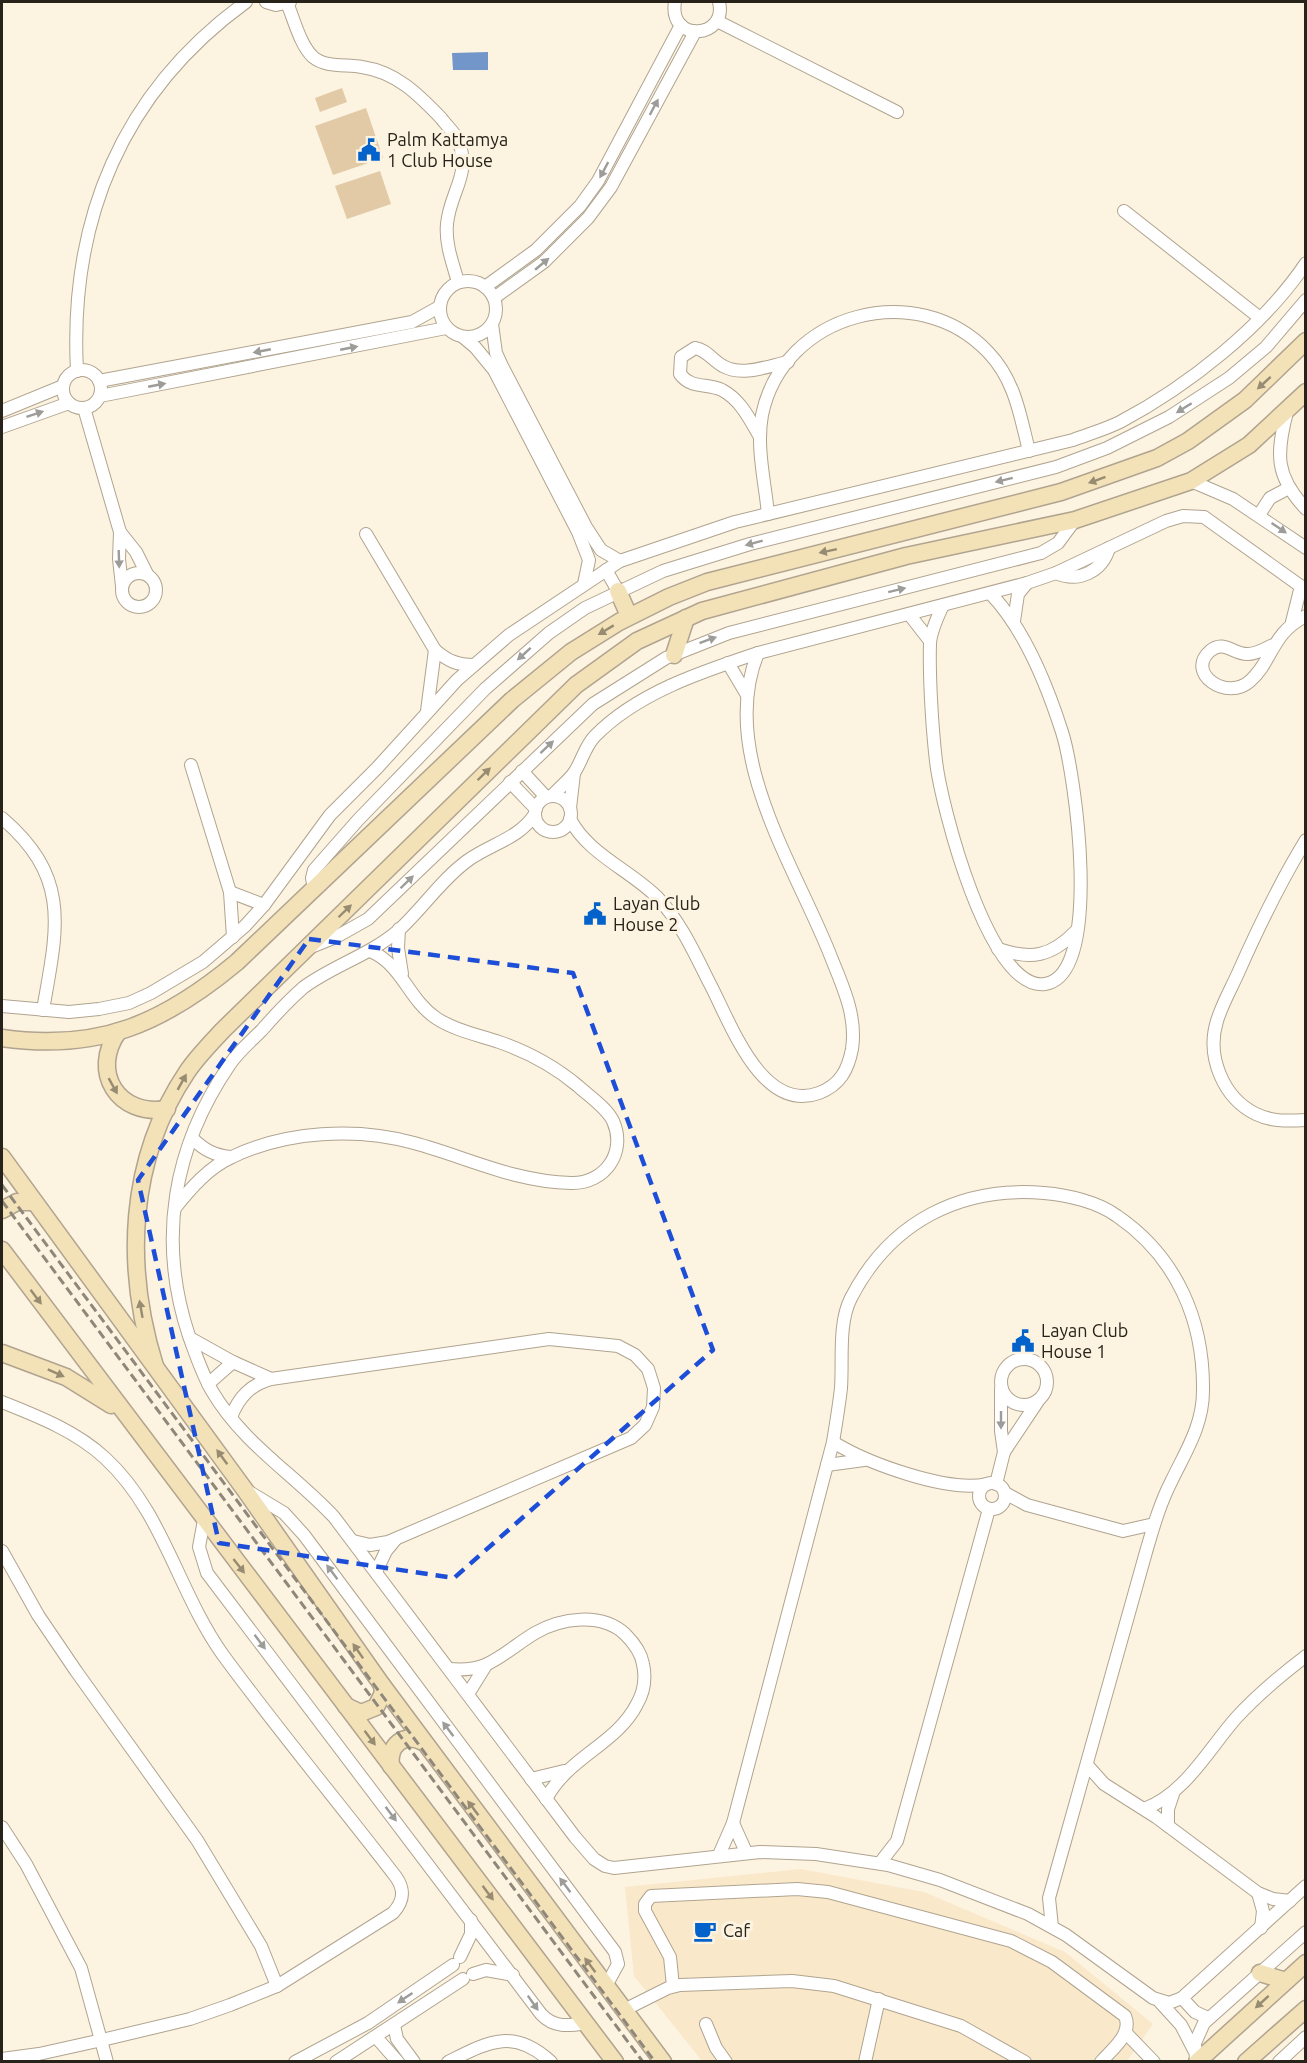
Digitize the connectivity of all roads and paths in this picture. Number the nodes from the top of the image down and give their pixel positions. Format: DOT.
graph roads {
  1 [pos="246,2"];
  2 [pos="266,2"];
  3 [pos="288,2"];
  4 [pos="675,2"];
  5 [pos="719,2"];
  6 [pos="717,21"];
  7 [pos="681,25"];
  8 [pos="695,32"];
  9 [pos="897,112"];
  10 [pos="1124,211"];
  11 [pos="1305,263"];
  12 [pos="458,282"];
  13 [pos="485,287"];
  14 [pos="494,298"];
  15 [pos="1305,300"];
  16 [pos="439,307"];
  17 [pos="1260,318"];
  18 [pos="492,324"];
  19 [pos="446,328"];
  20 [pos="463,337"];
  21 [pos="1305,341"];
  22 [pos="788,362"];
  23 [pos="77,370"];
  24 [pos="99,381"];
  25 [pos="63,386"];
  26 [pos="1305,392"];
  27 [pos="100,396"];
  28 [pos="69,404"];
  29 [pos="84,408"];
  30 [pos="2,411"];
  31 [pos="1287,412"];
  32 [pos="2,427"];
  33 [pos="760,437"];
  34 [pos="1029,451"];
  35 [pos="1191,481"];
  36 [pos="1287,489"];
  37 [pos="1305,509"];
  38 [pos="768,514"];
  39 [pos="1259,515"];
  40 [pos="1075,520"];
  41 [pos="120,532"];
  42 [pos="366,534"];
  43 [pos="897,534"];
  44 [pos="587,538"];
  45 [pos="856,545"];
  46 [pos="1305,548"];
  47 [pos="906,556"];
  48 [pos="620,561"];
  49 [pos="864,568"];
  50 [pos="606,570"];
  51 [pos="147,574"];
  52 [pos="589,581"];
  53 [pos="1027,583"];
  54 [pos="122,586"];
  55 [pos="1303,588"];
  56 [pos="990,593"];
  57 [pos="611,594"];
  58 [pos="943,605"];
  59 [pos="909,614"];
  60 [pos="629,616"];
  61 [pos="1305,616"];
  62 [pos="686,618"];
  63 [pos="1014,621"];
  64 [pos="1292,622"];
  65 [pos="930,641"];
  66 [pos="1274,645"];
  67 [pos="435,650"];
  68 [pos="758,653"];
  69 [pos="674,655"];
  70 [pos="728,663"];
  71 [pos="474,665"];
  72 [pos="747,695"];
  73 [pos="427,712"];
  74 [pos="191,765"];
  75 [pos="522,771"];
  76 [pos="574,773"];
  77 [pos="510,782"];
  78 [pos="549,797"];
  79 [pos="535,812"];
  80 [pos="570,814"];
  81 [pos="2,818"];
  82 [pos="543,829"];
  83 [pos="558,831"];
  84 [pos="516,835"];
  85 [pos="584,840"];
  86 [pos="1305,840"];
  87 [pos="314,889"];
  88 [pos="230,892"];
  89 [pos="264,905"];
  90 [pos="1079,928"];
  91 [pos="399,929"];
  92 [pos="233,937"];
  93 [pos="307,948"];
  94 [pos="998,949"];
  95 [pos="370,951"];
  96 [pos="404,981"];
  97 [pos="2,1006"];
  98 [pos="43,1010"];
  99 [pos="118,1032"];
  100 [pos="2,1038"];
  101 [pos="166,1109"];
  102 [pos="1305,1120"];
  103 [pos="192,1138"];
  104 [pos="2,1157"];
  105 [pos="230,1157"];
  106 [pos="178,1179"];
  107 [pos="192,1188"];
  108 [pos="34,1202"];
  109 [pos="174,1209"];
  110 [pos="2,1210"];
  111 [pos="2,1250"];
  112 [pos="190,1338"];
  113 [pos="2,1353"];
  114 [pos="233,1362"];
  115 [pos="155,1366"];
  116 [pos="245,1368"];
  117 [pos="271,1379"];
  118 [pos="208,1384"];
  119 [pos="1001,1387"];
  120 [pos="250,1388"];
  121 [pos="1038,1400"];
  122 [pos="2,1402"];
  123 [pos="122,1412"];
  124 [pos="231,1417"];
  125 [pos="833,1442"];
  126 [pos="1004,1452"];
  127 [pos="864,1460"];
  128 [pos="827,1465"];
  129 [pos="960,1487"];
  130 [pos="996,1487"];
  131 [pos="245,1490"];
  132 [pos="1027,1505"];
  133 [pos="989,1507"];
  134 [pos="204,1520"];
  135 [pos="1154,1524"];
  136 [pos="1124,1531"];
  137 [pos="396,1539"];
  138 [pos="353,1541"];
  139 [pos="2,1551"];
  140 [pos="1146,1552"];
  141 [pos="376,1572"];
  142 [pos="1305,1656"];
  143 [pos="486,1665"];
  144 [pos="449,1669"];
  145 [pos="382,1685"];
  146 [pos="468,1694"];
  147 [pos="346,1706"];
  148 [pos="423,1742"];
  149 [pos="391,1766"];
  150 [pos="1087,1766"];
  151 [pos="565,1771"];
  152 [pos="531,1779"];
  153 [pos="1110,1787"];
  154 [pos="1079,1792"];
  155 [pos="1173,1794"];
  156 [pos="546,1799"];
  157 [pos="1144,1809"];
  158 [pos="733,1823"];
  159 [pos="1168,1826"];
  160 [pos="2,1827"];
  161 [pos="897,1841"];
  162 [pos="746,1852"];
  163 [pos="718,1855"];
  164 [pos="880,1863"];
  165 [pos="902,1869"];
  166 [pos="1305,1886"];
  167 [pos="1258,1893"];
  168 [pos="1049,1898"];
  169 [pos="1290,1901"];
  170 [pos="1028,1914"];
  171 [pos="471,1920"];
  172 [pos="1052,1927"];
  173 [pos="1261,1928"];
  174 [pos="1305,1932"];
  175 [pos="1305,1963"];
  176 [pos="1260,1973"];
  177 [pos="513,1975"];
  178 [pos="438,1976"];
  179 [pos="1286,1981"];
  180 [pos="277,1986"];
  181 [pos="606,1986"];
  182 [pos="673,1986"];
  183 [pos="448,1989"];
  184 [pos="1182,1998"];
  185 [pos="879,1999"];
  186 [pos="1160,2002"];
  187 [pos="1305,2009"];
  188 [pos="624,2010"];
  189 [pos="1208,2018"];
  190 [pos="586,2023"];
  191 [pos="706,2024"];
  192 [pos="394,2025"];
  193 [pos="1126,2033"];
  194 [pos="376,2037"];
  195 [pos="1305,2037"];
  196 [pos="102,2040"];
  197 [pos="1196,2058"];
  198 [pos="2,2059"];
  199 [pos="107,2061"];
  200 [pos="295,2061"];
  201 [pos="336,2061"];
  202 [pos="398,2061"];
  203 [pos="414,2061"];
  204 [pos="448,2061"];
  205 [pos="551,2061"];
  206 [pos="615,2061"];
  207 [pos="663,2061"];
  208 [pos="726,2061"];
  209 [pos="865,2061"];
  210 [pos="1025,2061"];
  211 [pos="1101,2061"];
  212 [pos="1154,2061"];
  213 [pos="1246,2061"];
  214 [pos="1279,2061"];
  1 -- 23 [label="street"];
  2 -- 3 [label="street"];
  3 -- 12 [label="street"];
  4 -- 7 [label="street"];
  5 -- 6 [label="street"];
  6 -- 8 [label="street"];
  6 -- 9 [label="street"];
  7 -- 8 [label="street"];
  7 -- 13 [label="street, one-way"];
  14 -- 8 [label="street, one-way"];
  10 -- 17 [label="street"];
  11 -- 17 [label="street"];
  12 -- 13 [label="street"];
  12 -- 16 [label="street"];
  13 -- 14 [label="street"];
  14 -- 18 [label="street"];
  15 -- 57 [label="street, one-way"];
  16 -- 19 [label="street"];
  16 -- 24 [label="street, one-way"];
  17 -- 34 [label="street"];
  18 -- 20 [label="street"];
  18 -- 44 [label="street"];
  19 -- 20 [label="street"];
  27 -- 19 [label="street, one-way"];
  20 -- 44 [label="street"];
  21 -- 43 [label="street, one-way"];
  22 -- 33 [label="street"];
  22 -- 33 [label="street"];
  22 -- 34 [label="street"];
  23 -- 24 [label="street"];
  23 -- 25 [label="street"];
  24 -- 27 [label="street"];
  25 -- 28 [label="street"];
  25 -- 30 [label="street"];
  26 -- 31 [label="street"];
  27 -- 29 [label="street"];
  28 -- 29 [label="street"];
  32 -- 28 [label="street, one-way"];
  29 -- 41 [label="street"];
  31 -- 35 [label="street"];
  31 -- 36 [label="street"];
  33 -- 38 [label="street"];
  34 -- 38 [label="street"];
  35 -- 39 [label="street"];
  35 -- 40 [label="street"];
  36 -- 37 [label="street"];
  36 -- 39 [label="street"];
  38 -- 48 [label="street"];
  39 -- 46 [label="street, one-way"];
  40 -- 47 [label="street"];
  69 -- 40 [label="street, one-way"];
  41 -- 51 [label="street"];
  41 -- 54 [label="street, one-way"];
  42 -- 67 [label="street"];
  43 -- 45 [label="street"];
  43 -- 47 [label="street"];
  44 -- 48 [label="street"];
  44 -- 52 [label="street"];
  45 -- 49 [label="street"];
  45 -- 60 [label="street, one-way"];
  47 -- 49 [label="street"];
  48 -- 50 [label="street"];
  49 -- 62 [label="street"];
  50 -- 52 [label="street"];
  50 -- 57 [label="street"];
  51 -- 54 [label="street"];
  51 -- 54 [label="street"];
  52 -- 57 [label="street"];
  52 -- 71 [label="street"];
  53 -- 55 [label="street"];
  53 -- 56 [label="street"];
  53 -- 63 [label="street"];
  55 -- 64 [label="street"];
  56 -- 58 [label="street"];
  56 -- 63 [label="street"];
  57 -- 60 [label="street"];
  57 -- 87 [label="street, one-way"];
  58 -- 59 [label="street"];
  58 -- 65 [label="street"];
  59 -- 65 [label="street"];
  59 -- 68 [label="street"];
  60 -- 87 [label="street, one-way"];
  61 -- 64 [label="street"];
  62 -- 69 [label="street"];
  93 -- 62 [label="street, one-way"];
  63 -- 90 [label="street"];
  64 -- 66 [label="street"];
  65 -- 94 [label="street"];
  66 -- 66 [label="street"];
  67 -- 71 [label="street"];
  67 -- 73 [label="street"];
  68 -- 70 [label="street"];
  68 -- 72 [label="street"];
  75 -- 69 [label="street, one-way"];
  70 -- 72 [label="street"];
  70 -- 76 [label="street"];
  71 -- 73 [label="street"];
  72 -- 85 [label="street"];
  73 -- 89 [label="street"];
  74 -- 88 [label="street"];
  75 -- 77 [label="street"];
  75 -- 78 [label="street"];
  76 -- 78 [label="street"];
  76 -- 80 [label="street"];
  77 -- 79 [label="street"];
  93 -- 77 [label="street, one-way"];
  78 -- 79 [label="street"];
  78 -- 80 [label="street"];
  79 -- 82 [label="street"];
  79 -- 84 [label="street"];
  80 -- 83 [label="street"];
  80 -- 85 [label="street"];
  81 -- 98 [label="street"];
  82 -- 83 [label="street"];
  82 -- 84 [label="street"];
  83 -- 85 [label="street"];
  84 -- 91 [label="street"];
  86 -- 102 [label="street"];
  87 -- 99 [label="street"];
  88 -- 89 [label="street"];
  88 -- 92 [label="street"];
  89 -- 92 [label="street"];
  90 -- 94 [label="street"];
  90 -- 94 [label="street"];
  91 -- 95 [label="street"];
  91 -- 96 [label="street"];
  92 -- 98 [label="street"];
  101 -- 93 [label="street, one-way"];
  95 -- 96 [label="street"];
  95 -- 103 [label="street"];
  96 -- 105 [label="street"];
  97 -- 98 [label="street"];
  99 -- 100 [label="street"];
  99 -- 101 [label="street, one-way"];
  115 -- 101 [label="street, one-way"];
  103 -- 105 [label="street"];
  103 -- 106 [label="street"];
  104 -- 108 [label="street"];
  105 -- 107 [label="street"];
  106 -- 107 [label="street"];
  106 -- 109 [label="street"];
  107 -- 109 [label="street"];
  108 -- 110 [label="street"];
  108 -- 115 [label="street"];
  109 -- 112 [label="street"];
  111 -- 123 [label="street, one-way"];
  112 -- 114 [label="street"];
  112 -- 118 [label="street"];
  113 -- 123 [label="street, one-way"];
  114 -- 116 [label="street"];
  114 -- 118 [label="street"];
  131 -- 115 [label="street, one-way"];
  116 -- 117 [label="street"];
  116 -- 120 [label="street"];
  117 -- 120 [label="street"];
  117 -- 137 [label="street"];
  118 -- 124 [label="street"];
  119 -- 121 [label="street"];
  119 -- 121 [label="street"];
  119 -- 126 [label="street, one-way"];
  120 -- 124 [label="street"];
  121 -- 126 [label="street"];
  122 -- 180 [label="street"];
  123 -- 134 [label="street"];
  124 -- 138 [label="street"];
  125 -- 127 [label="street"];
  125 -- 128 [label="street"];
  125 -- 135 [label="street"];
  126 -- 130 [label="street"];
  127 -- 128 [label="street"];
  127 -- 129 [label="street"];
  128 -- 158 [label="street"];
  129 -- 130 [label="street"];
  129 -- 133 [label="street"];
  130 -- 132 [label="street"];
  130 -- 133 [label="street"];
  130 -- 133 [label="street"];
  145 -- 131 [label="street, one-way"];
  181 -- 131 [label="street, one-way"];
  132 -- 133 [label="street"];
  132 -- 136 [label="street"];
  133 -- 161 [label="street"];
  134 -- 147 [label="street, one-way"];
  134 -- 171 [label="street, one-way"];
  135 -- 136 [label="street"];
  135 -- 140 [label="street"];
  136 -- 140 [label="street"];
  137 -- 138 [label="street"];
  137 -- 141 [label="street"];
  138 -- 141 [label="street"];
  139 -- 180 [label="street"];
  140 -- 150 [label="street"];
  141 -- 144 [label="street"];
  142 -- 155 [label="street"];
  143 -- 144 [label="street"];
  143 -- 146 [label="street"];
  143 -- 151 [label="street"];
  144 -- 146 [label="street"];
  145 -- 147 [label="street"];
  145 -- 148 [label="street"];
  146 -- 152 [label="street"];
  147 -- 149 [label="street, one-way"];
  148 -- 149 [label="street"];
  181 -- 148 [label="street, one-way"];
  149 -- 190 [label="street, one-way"];
  150 -- 153 [label="street"];
  150 -- 154 [label="street"];
  151 -- 152 [label="street"];
  151 -- 156 [label="street"];
  152 -- 156 [label="street"];
  153 -- 154 [label="street"];
  153 -- 157 [label="street"];
  154 -- 168 [label="street"];
  155 -- 157 [label="street"];
  155 -- 159 [label="street"];
  156 -- 163 [label="street"];
  157 -- 159 [label="street"];
  158 -- 162 [label="street"];
  158 -- 163 [label="street"];
  159 -- 167 [label="street"];
  160 -- 196 [label="street"];
  161 -- 164 [label="street"];
  161 -- 165 [label="street"];
  162 -- 163 [label="street"];
  162 -- 164 [label="street"];
  164 -- 165 [label="street"];
  165 -- 170 [label="street"];
  166 -- 169 [label="street"];
  167 -- 169 [label="street"];
  167 -- 173 [label="street"];
  168 -- 170 [label="street"];
  168 -- 172 [label="street"];
  169 -- 173 [label="street"];
  170 -- 172 [label="street"];
  171 -- 177 [label="street"];
  171 -- 178 [label="street"];
  172 -- 186 [label="street"];
  173 -- 184 [label="street"];
  174 -- 176 [label="street"];
  175 -- 179 [label="street"];
  176 -- 179 [label="street"];
  176 -- 189 [label="street"];
  177 -- 183 [label="street"];
  177 -- 190 [label="street, one-way"];
  178 -- 183 [label="street"];
  178 -- 200 [label="street, one-way"];
  179 -- 197 [label="street, one-way"];
  180 -- 196 [label="street"];
  181 -- 188 [label="street"];
  182 -- 185 [label="street"];
  182 -- 188 [label="street"];
  182 -- 193 [label="street"];
  183 -- 192 [label="street"];
  184 -- 186 [label="street"];
  184 -- 189 [label="street"];
  185 -- 209 [label="street"];
  185 -- 210 [label="street"];
  186 -- 197 [label="street"];
  187 -- 213 [label="street"];
  188 -- 207 [label="street"];
  189 -- 197 [label="street"];
  190 -- 206 [label="street"];
  191 -- 208 [label="street"];
  192 -- 194 [label="street"];
  192 -- 203 [label="street"];
  193 -- 211 [label="street"];
  193 -- 212 [label="street"];
  194 -- 201 [label="street"];
  194 -- 202 [label="street"];
  195 -- 214 [label="street"];
  196 -- 198 [label="street"];
  196 -- 199 [label="street"];
  204 -- 205 [label="street"];
}
